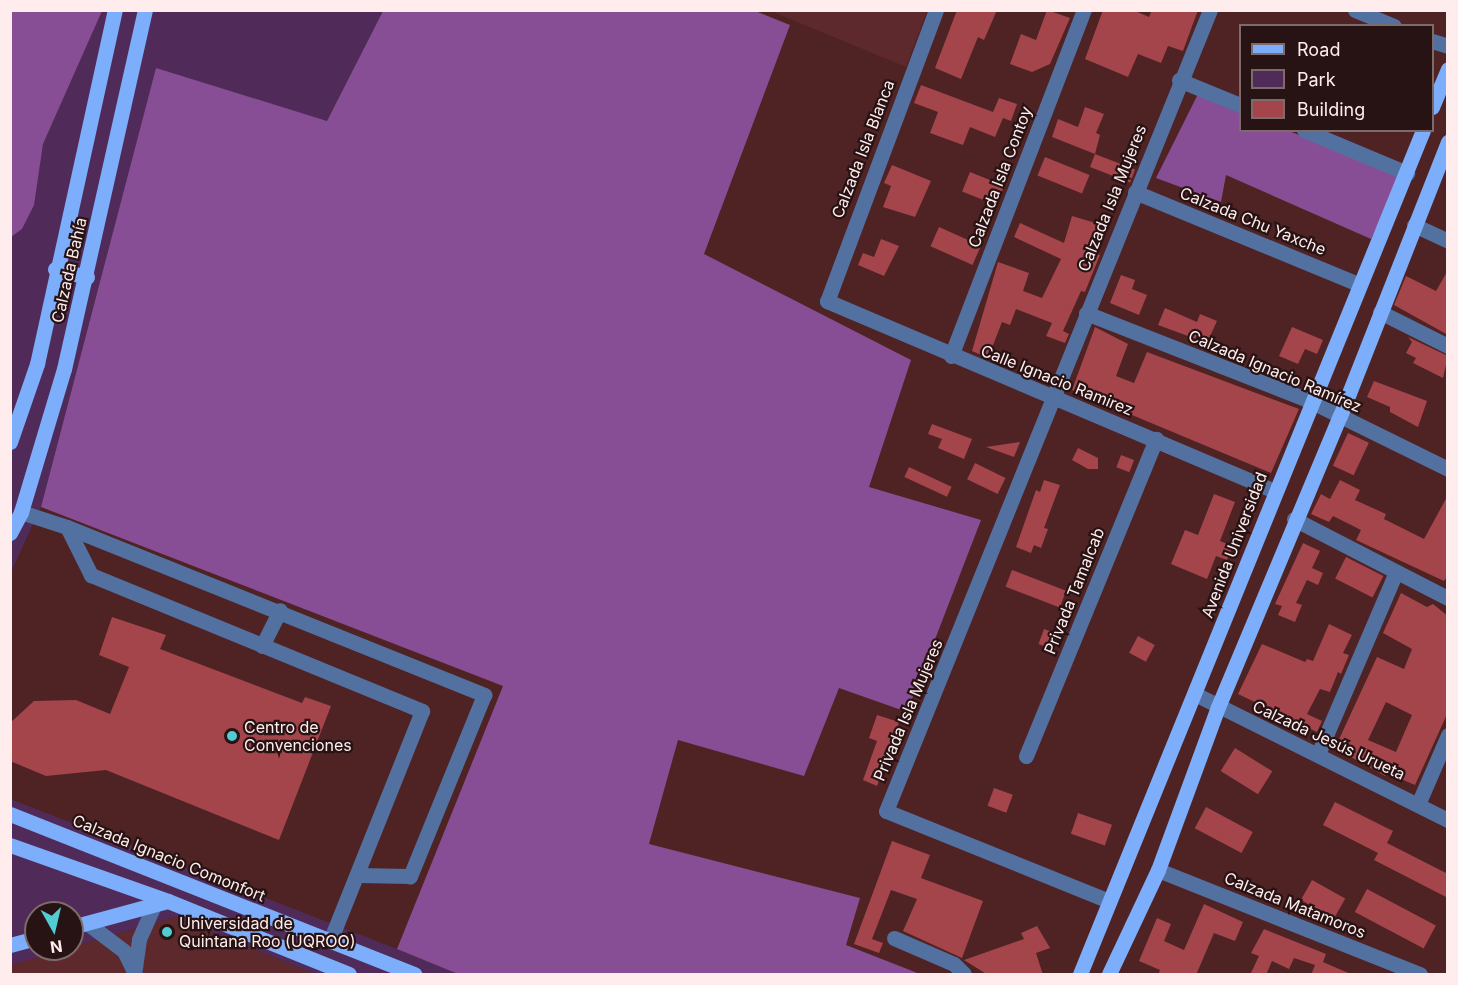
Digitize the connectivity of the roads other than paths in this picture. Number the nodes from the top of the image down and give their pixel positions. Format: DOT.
graph roads {
  1 [pos="115,10"];
  2 [pos="145,10"];
  3 [pos="936,10"];
  4 [pos="1084,10"];
  5 [pos="1210,10"];
  6 [pos="1355,10"];
  7 [pos="1389,24"];
  8 [pos="1448,69"];
  9 [pos="1179,80"];
  10 [pos="1434,102"];
  11 [pos="1239,105"];
  12 [pos="1309,132"];
  13 [pos="1422,132"];
  14 [pos="1448,142"];
  15 [pos="1407,172"];
  16 [pos="1135,192"];
  17 [pos="1414,225"];
  18 [pos="1448,241"];
  19 [pos="55,269"];
  20 [pos="87,276"];
  21 [pos="1358,284"];
  22 [pos="827,301"];
  23 [pos="1380,312"];
  24 [pos="1086,313"];
  25 [pos="1448,346"];
  26 [pos="951,356"];
  27 [pos="1052,399"];
  28 [pos="1310,401"];
  29 [pos="1340,416"];
  30 [pos="1155,439"];
  31 [pos="10,442"];
  32 [pos="1448,469"];
  33 [pos="1274,491"];
  34 [pos="21,512"];
  35 [pos="1294,519"];
  36 [pos="67,527"];
  37 [pos="10,533"];
  38 [pos="1396,572"];
  39 [pos="1448,598"];
  40 [pos="280,610"];
  41 [pos="262,646"];
  42 [pos="1195,694"];
  43 [pos="1218,707"];
  44 [pos="1448,735"];
  45 [pos="1318,754"];
  46 [pos="1026,756"];
  47 [pos="1419,802"];
  48 [pos="10,814"];
  49 [pos="1448,820"];
  50 [pos="10,845"];
  51 [pos="1158,870"];
  52 [pos="358,875"];
  53 [pos="1109,901"];
  54 [pos="161,903"];
  55 [pos="84,924"];
  56 [pos="84,928"];
  57 [pos="894,938"];
  58 [pos="330,941"];
  59 [pos="135,974"];
  60 [pos="349,975"];
  61 [pos="414,975"];
  62 [pos="964,975"];
  63 [pos="1080,975"];
  64 [pos="1109,975"];
  65 [pos="1420,975"];
  1 -- 19 [label="main road, Calzada Bahía"];
  2 -- 20 [label="main road, Calzada Bahía"];
  3 -- 22 [label="street, Calzada Isla Blanca"];
  4 -- 26 [label="street, Calzada Isla Contoy"];
  5 -- 9 [label="street, Calzada Isla Mujeres"];
  6 -- 7 [label="street"];
  8 -- 10 [label="main road"];
  9 -- 11 [label="street"];
  9 -- 16 [label="street, Calzada Isla Mujeres"];
  12 -- 15 [label="street"];
  13 -- 15 [label="main road, Avenida Universidad"];
  14 -- 17 [label="main road"];
  15 -- 21 [label="main road, Avenida Universidad"];
  16 -- 21 [label="street, Calzada Chu Yaxche"];
  16 -- 24 [label="street, Calzada Isla Mujeres"];
  17 -- 18 [label="street"];
  17 -- 23 [label="main road"];
  19 -- 20 [label="main road"];
  19 -- 31 [label="main road, Calzada Bahía"];
  20 -- 34 [label="main road, Calzada Bahía"];
  21 -- 28 [label="main road, Avenida Universidad"];
  22 -- 26 [label="street, Calle Ignacio Ramirez"];
  23 -- 25 [label="street"];
  23 -- 29 [label="main road"];
  24 -- 27 [label="street, Calzada Isla Mujeres"];
  24 -- 28 [label="street, Calzada Ignacio Ramírez"];
  26 -- 27 [label="street, Calle Ignacio Ramirez"];
  27 -- 30 [label="street, Calle Ignacio Ramirez"];
  27 -- 53 [label="street, Privada Isla Mujeres"];
  28 -- 29 [label="street, Calzada Ignacio Ramírez"];
  28 -- 33 [label="main road, Avenida Universidad"];
  29 -- 32 [label="street, Calzada Ignacio Ramírez"];
  29 -- 35 [label="main road"];
  30 -- 33 [label="street, Calle Ignacio Ramirez"];
  30 -- 46 [label="street, Privada Tamalcab"];
  33 -- 42 [label="main road, Avenida Universidad"];
  34 -- 36 [label="street"];
  34 -- 37 [label="main road, Calzada Bahía"];
  35 -- 38 [label="street"];
  35 -- 43 [label="main road"];
  36 -- 40 [label="street"];
  36 -- 41 [label="street"];
  38 -- 39 [label="street"];
  38 -- 45 [label="street"];
  40 -- 41 [label="street"];
  40 -- 52 [label="street"];
  41 -- 52 [label="street"];
  42 -- 43 [label="street, Calzada Jesús Urueta"];
  42 -- 53 [label="main road, Avenida Universidad"];
  43 -- 45 [label="street, Calzada Jesús Urueta"];
  43 -- 51 [label="main road"];
  44 -- 47 [label="street"];
  45 -- 47 [label="street, Calzada Jesús Urueta"];
  47 -- 49 [label="street, Calzada Jesús Urueta"];
  48 -- 58 [label="main road, Calzada Ignacio Comonfort"];
  50 -- 54 [label="main road"];
  51 -- 64 [label="main road"];
  51 -- 65 [label="street, Calzada Matamoros"];
  52 -- 58 [label="street"];
  53 -- 63 [label="main road, Avenida Universidad"];
  54 -- 55 [label="main road"];
  54 -- 59 [label="street"];
  54 -- 60 [label="main road"];
  56 -- 59 [label="street"];
  57 -- 62 [label="street"];
  58 -- 61 [label="main road, Calzada Ignacio Comonfort"];
}
